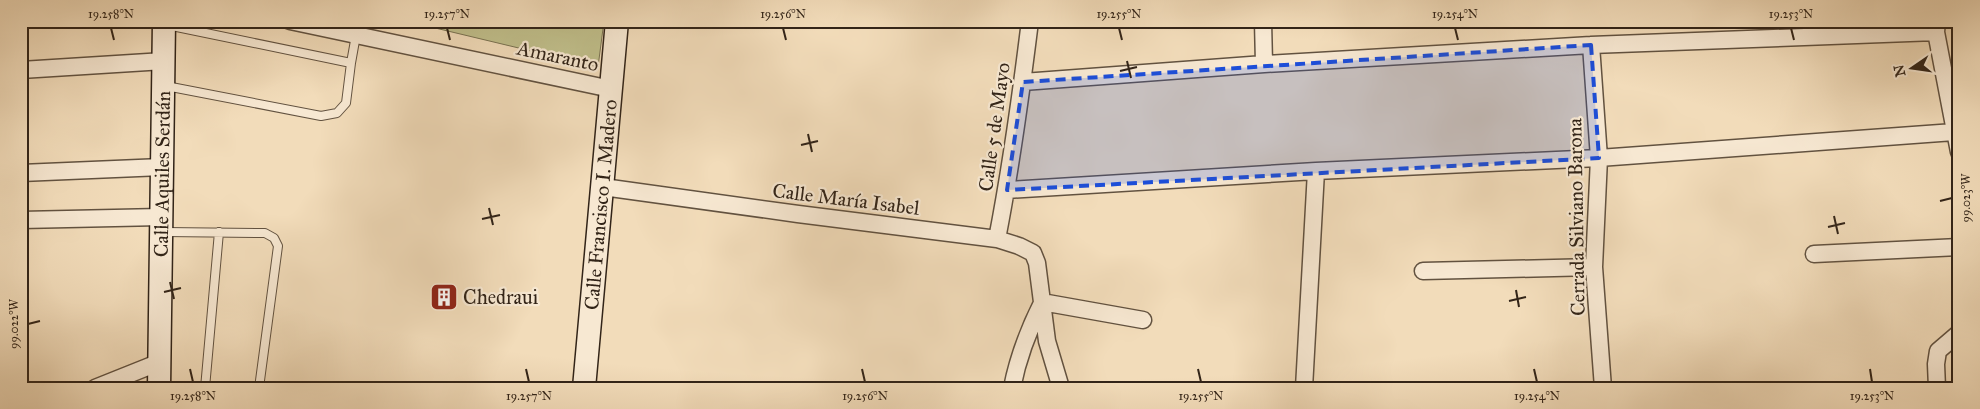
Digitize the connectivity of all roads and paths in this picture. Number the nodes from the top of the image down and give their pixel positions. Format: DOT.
graph roads {
  1 [pos="290,21"];
  2 [pos="617,21"];
  3 [pos="1030,21"];
  4 [pos="1263,21"];
  5 [pos="164,23"];
  6 [pos="1936,27"];
  7 [pos="356,35"];
  8 [pos="1591,45"];
  9 [pos="164,61"];
  10 [pos="351,63"];
  11 [pos="1264,64"];
  12 [pos="21,70"];
  13 [pos="1023,82"];
  14 [pos="162,85"];
  15 [pos="611,89"];
  16 [pos="1954,132"];
  17 [pos="1959,152"];
  18 [pos="1599,158"];
  19 [pos="162,167"];
  20 [pos="1316,171"];
  21 [pos="21,173"];
  22 [pos="603,187"];
  23 [pos="1006,190"];
  24 [pos="21,220"];
  25 [pos="161,224"];
  26 [pos="219,232"];
  27 [pos="997,239"];
  28 [pos="1959,247"];
  29 [pos="1814,254"];
  30 [pos="1594,267"];
  31 [pos="1423,271"];
  32 [pos="1042,302"];
  33 [pos="1143,320"];
  34 [pos="1959,334"];
  35 [pos="160,362"];
  36 [pos="95,388"];
  37 [pos="159,388"];
  38 [pos="205,388"];
  39 [pos="259,388"];
  40 [pos="584,388"];
  41 [pos="1012,388"];
  42 [pos="1061,388"];
  43 [pos="1304,388"];
  44 [pos="1603,388"];
  45 [pos="1937,388"];
  1 -- 7 [label="street, Amaranto"];
  2 -- 15 [label="main road, Calle Francisco I. Madero"];
  3 -- 13 [label="street, Calle 5 de Mayo"];
  4 -- 11 [label="street"];
  5 -- 9 [label="main road, Calle Aquiles Serdán"];
  5 -- 10 [label="lane"];
  6 -- 8 [label="street"];
  6 -- 16 [label="street"];
  7 -- 10 [label="lane"];
  7 -- 15 [label="street, Amaranto"];
  8 -- 11 [label="street"];
  8 -- 18 [label="street, Cerrada Silviano Barona"];
  9 -- 12 [label="street"];
  9 -- 14 [label="main road, Calle Aquiles Serdán"];
  10 -- 14 [label="lane"];
  11 -- 13 [label="street"];
  13 -- 23 [label="street, Calle 5 de Mayo"];
  14 -- 19 [label="main road, Calle Aquiles Serdán"];
  15 -- 22 [label="main road, Calle Francisco I. Madero"];
  16 -- 17 [label="street"];
  16 -- 18 [label="street"];
  18 -- 20 [label="street"];
  18 -- 30 [label="street, Cerrada Silviano Barona"];
  19 -- 21 [label="street"];
  19 -- 25 [label="main road, Calle Aquiles Serdán"];
  20 -- 23 [label="street"];
  20 -- 43 [label="street"];
  22 -- 27 [label="street, Calle María Isabel"];
  22 -- 40 [label="main road, Calle Francisco I. Madero"];
  23 -- 27 [label="street, Calle 5 de Mayo"];
  24 -- 25 [label="street"];
  25 -- 26 [label="lane"];
  25 -- 35 [label="main road, Calle Aquiles Serdán"];
  26 -- 38 [label="lane"];
  26 -- 39 [label="lane"];
  27 -- 32 [label="street, Calle María Isabel"];
  28 -- 29 [label="street"];
  30 -- 31 [label="street"];
  30 -- 44 [label="street, Cerrada Silviano Barona"];
  32 -- 33 [label="street"];
  32 -- 41 [label="street"];
  32 -- 42 [label="street"];
  34 -- 45 [label="street"];
  35 -- 36 [label="street"];
  35 -- 37 [label="main road, Calle Aquiles Serdán"];
}
